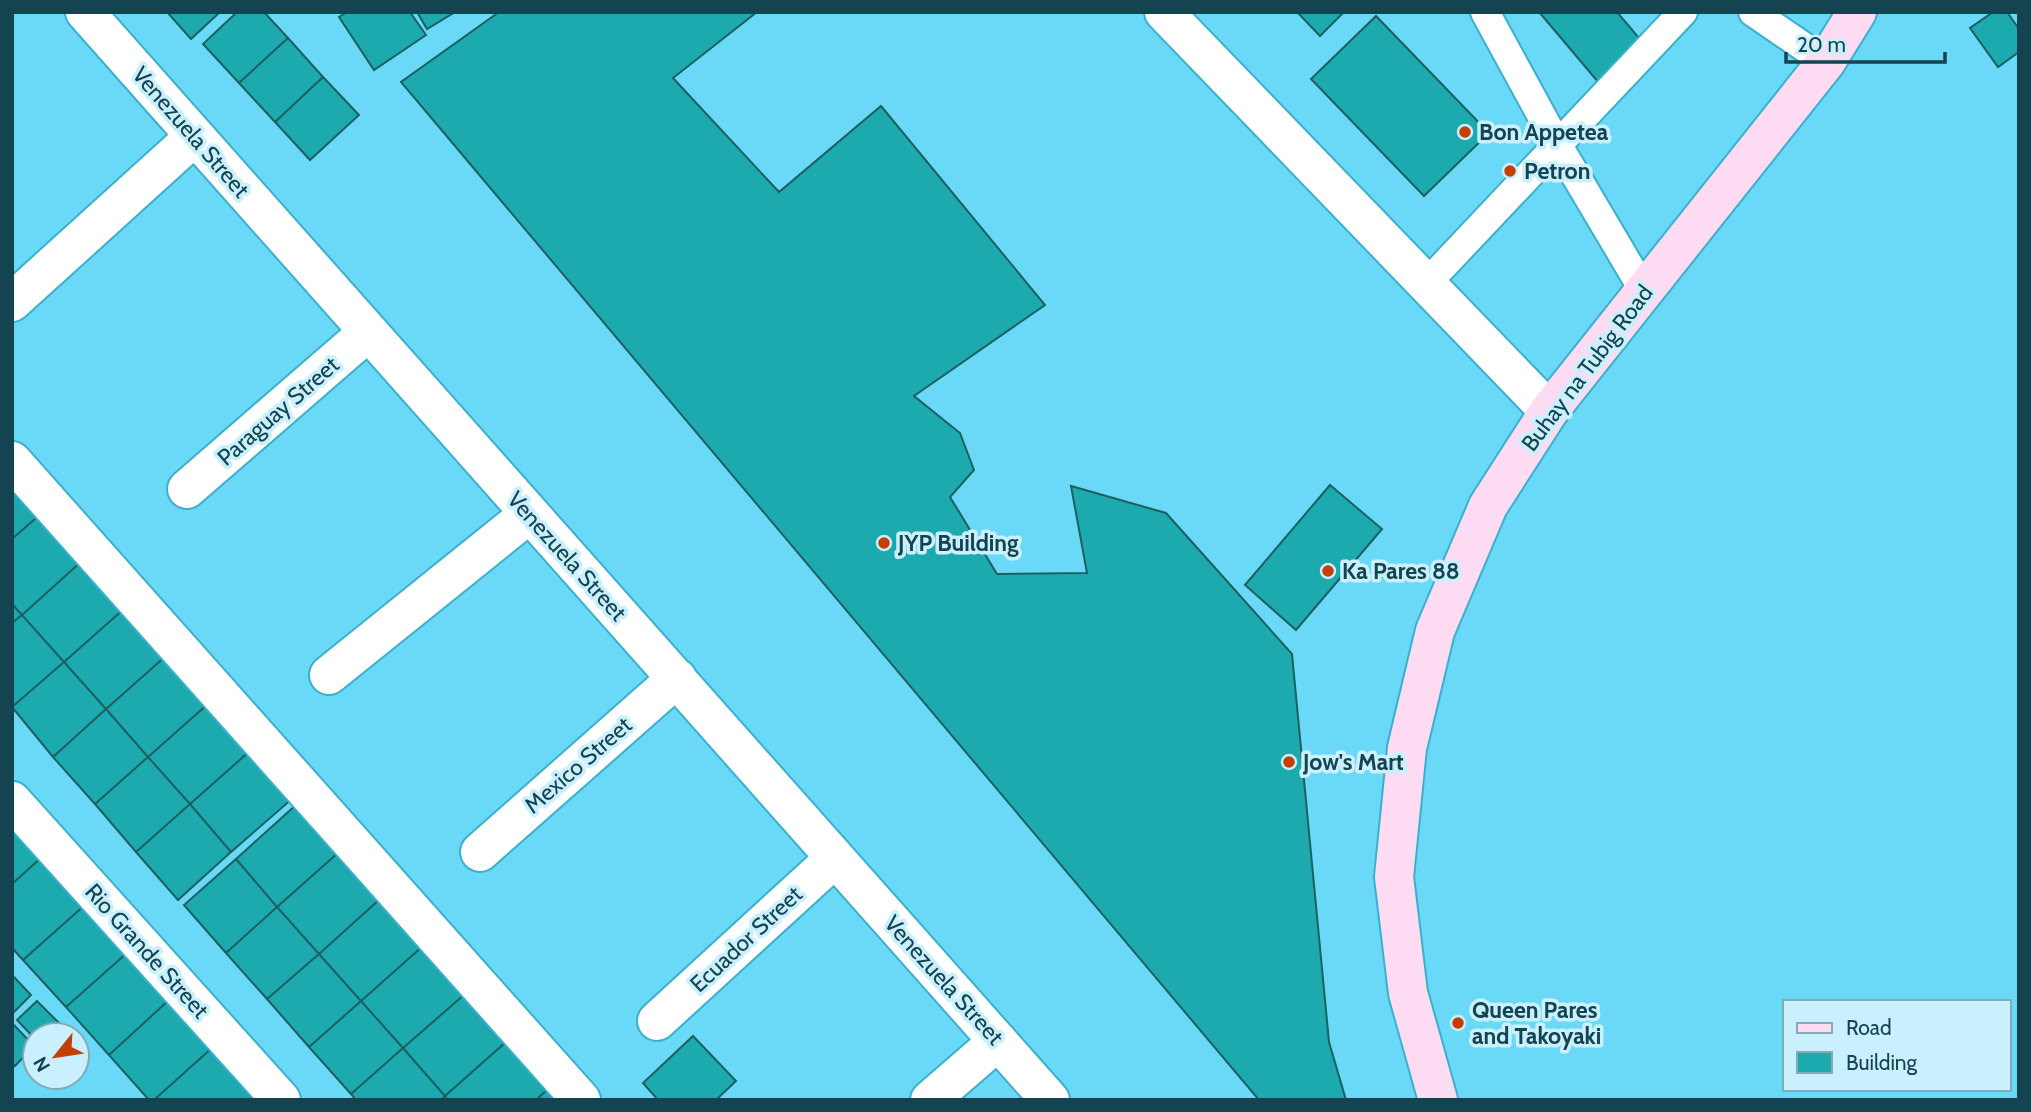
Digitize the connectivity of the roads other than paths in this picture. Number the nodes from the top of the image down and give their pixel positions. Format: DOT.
graph roads {
  1 [pos="85,12"];
  2 [pos="1164,12"];
  3 [pos="1485,12"];
  4 [pos="1683,12"];
  5 [pos="1753,12"];
  6 [pos="1857,12"];
  7 [pos="1826,62"];
  8 [pos="194,137"];
  9 [pos="1557,144"];
  10 [pos="1427,283"];
  11 [pos="1644,291"];
  12 [pos="12,302"];
  13 [pos="368,332"];
  14 [pos="1549,411"];
  15 [pos="12,461"];
  16 [pos="187,489"];
  17 [pos="529,514"];
  18 [pos="329,675"];
  19 [pos="677,678"];
  20 [pos="12,801"];
  21 [pos="480,852"];
  22 [pos="835,858"];
  23 [pos="657,1021"];
  24 [pos="998,1041"];
  25 [pos="281,1100"];
  26 [pos="581,1100"];
  27 [pos="930,1100"];
  28 [pos="1051,1100"];
  29 [pos="1438,1100"];
  1 -- 8 [label="street, Venezuela Street"];
  2 -- 10 [label="street"];
  3 -- 9 [label="lane"];
  4 -- 9 [label="lane"];
  5 -- 7 [label="lane"];
  6 -- 7 [label="main road, Buhay na Tubig Road"];
  7 -- 11 [label="main road, Buhay na Tubig Road"];
  8 -- 12 [label="street"];
  8 -- 13 [label="street, Venezuela Street"];
  9 -- 10 [label="lane"];
  9 -- 11 [label="lane"];
  10 -- 14 [label="street"];
  11 -- 14 [label="main road, Buhay na Tubig Road"];
  13 -- 16 [label="street, Paraguay Street"];
  13 -- 17 [label="street, Venezuela Street"];
  14 -- 29 [label="main road, Buhay na Tubig Road"];
  15 -- 26 [label="street"];
  17 -- 18 [label="street"];
  17 -- 19 [label="street, Venezuela Street"];
  19 -- 21 [label="street, Mexico Street"];
  19 -- 22 [label="street, Venezuela Street"];
  20 -- 25 [label="street, Rio Grande Street"];
  22 -- 23 [label="street, Ecuador Street"];
  22 -- 24 [label="street, Venezuela Street"];
  24 -- 27 [label="street"];
  24 -- 28 [label="street, Venezuela Street"];
}
